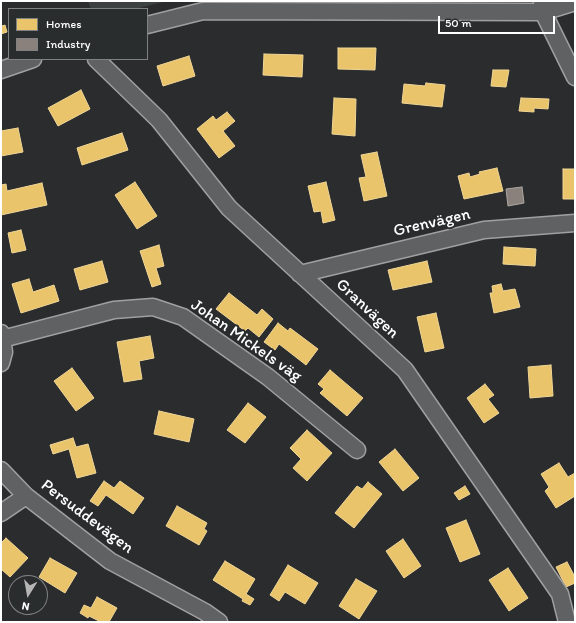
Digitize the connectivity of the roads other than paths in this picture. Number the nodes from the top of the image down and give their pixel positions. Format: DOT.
graph roads {
  1 [pos="575,2"];
  2 [pos="542,7"];
  3 [pos="148,26"];
  4 [pos="30,60"];
  5 [pos="97,60"];
  6 [pos="1,70"];
  7 [pos="575,77"];
  8 [pos="575,223"];
  9 [pos="300,274"];
  10 [pos="2,336"];
  11 [pos="1,363"];
  12 [pos="357,450"];
  13 [pos="1,470"];
  14 [pos="26,496"];
  15 [pos="1,513"];
  16 [pos="219,622"];
  17 [pos="567,622"];
  1 -- 2 [label="street"];
  2 -- 3 [label="street"];
  2 -- 7 [label="street"];
  4 -- 6 [label="street"];
  5 -- 9 [label="street, Granvägen"];
  8 -- 9 [label="street, Grenvägen"];
  9 -- 17 [label="street, Granvägen"];
  10 -- 11 [label="street"];
  10 -- 12 [label="street, Johan Mickels väg"];
  13 -- 14 [label="street, Persuddevägen"];
  14 -- 15 [label="street"];
  14 -- 16 [label="street, Persuddevägen"];
}
